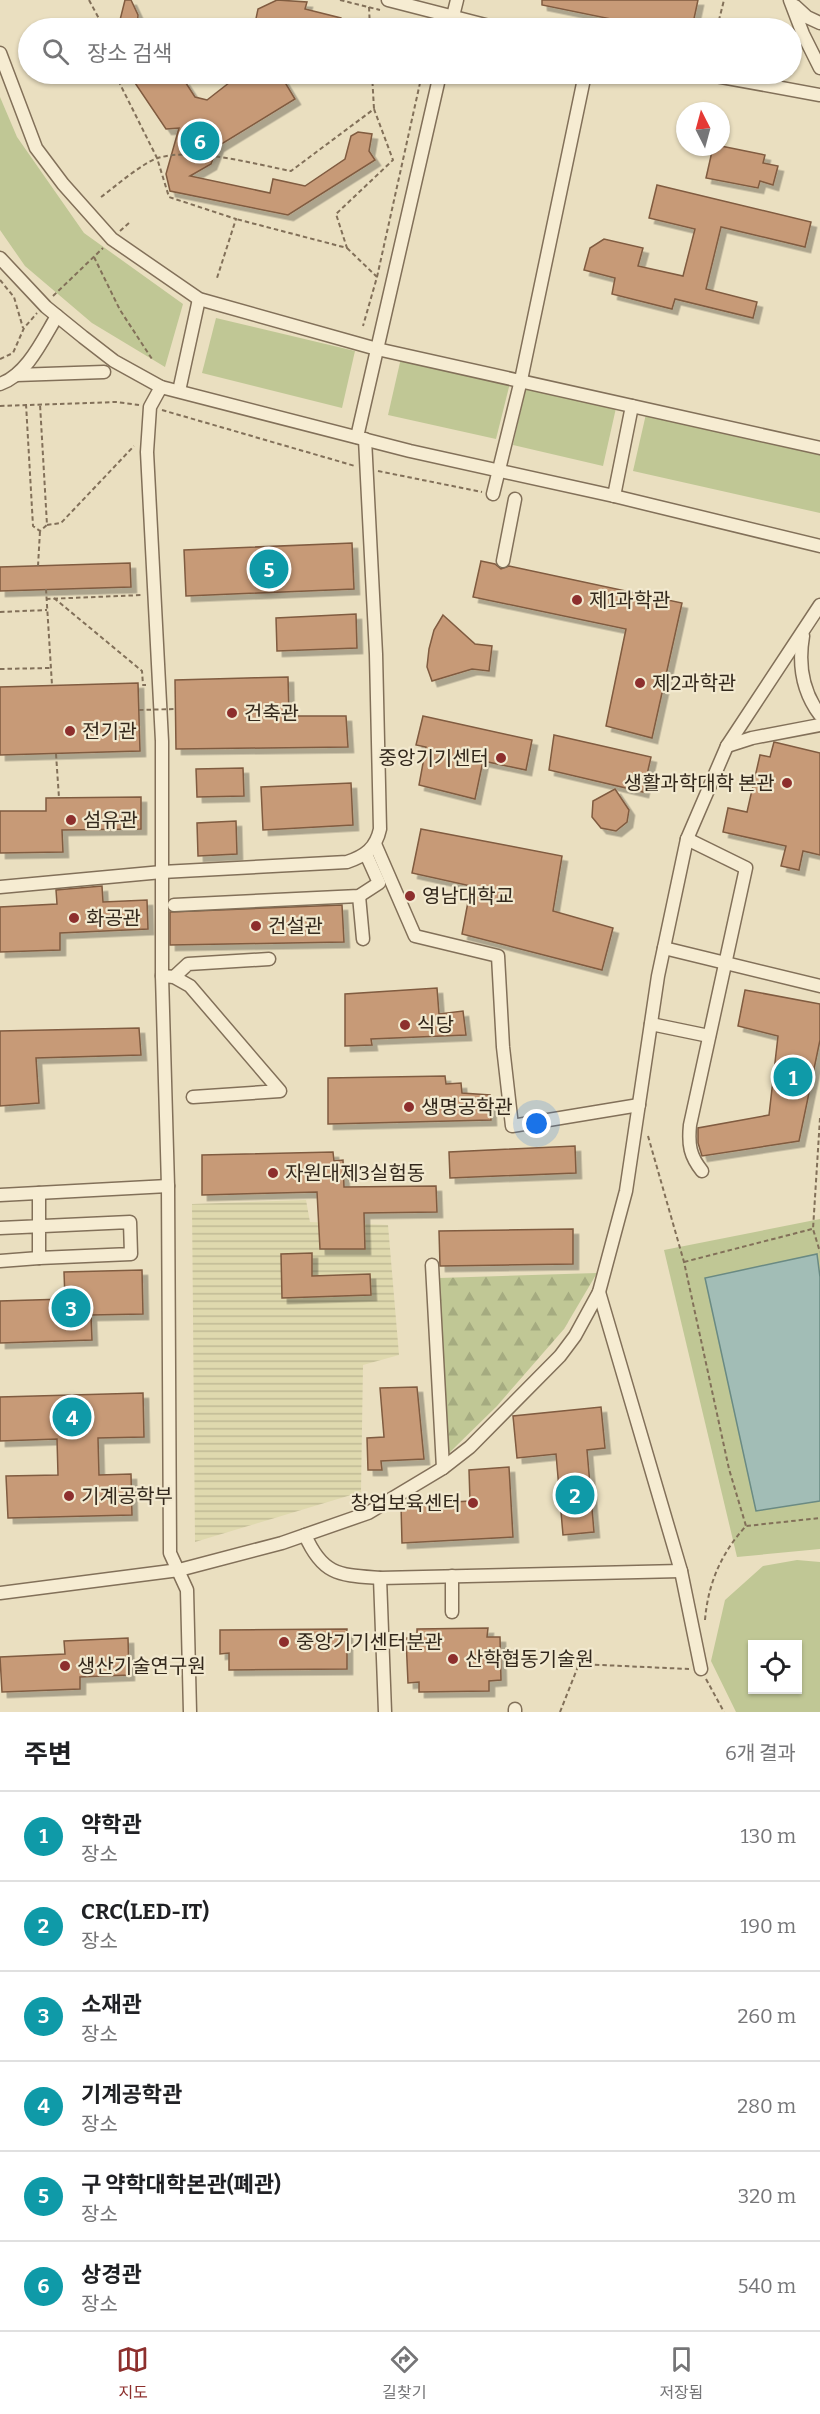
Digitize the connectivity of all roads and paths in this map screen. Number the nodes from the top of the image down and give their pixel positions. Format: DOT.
graph roads {
  1 [pos="89,0"];
  2 [pos="388,0"];
  3 [pos="457,0"];
  4 [pos="724,0"];
  5 [pos="791,0"];
  6 [pos="369,7"];
  7 [pos="99,18"];
  8 [pos="370,18"];
  9 [pos="437,18"];
  10 [pos="452,18"];
  11 [pos="720,18"];
  12 [pos="797,18"];
  13 [pos="820,22"];
  14 [pos="802,31"];
  15 [pos="0,53"];
  16 [pos="820,68"];
  17 [pos="120,84"];
  18 [pos="373,84"];
  19 [pos="420,84"];
  20 [pos="438,84"];
  21 [pos="583,84"];
  22 [pos="760,84"];
  23 [pos="820,95"];
  24 [pos="374,109"];
  25 [pos="157,158"];
  26 [pos="101,197"];
  27 [pos="236,219"];
  28 [pos="129,223"];
  29 [pos="112,239"];
  30 [pos="347,248"];
  31 [pos="94,256"];
  32 [pos="0,258"];
  33 [pos="377,277"];
  34 [pos="217,278"];
  35 [pos="0,280"];
  36 [pos="199,299"];
  37 [pos="44,304"];
  38 [pos="57,316"];
  39 [pos="363,326"];
  40 [pos="24,328"];
  41 [pos="377,349"];
  42 [pos="0,359"];
  43 [pos="152,359"];
  44 [pos="104,372"];
  45 [pos="16,375"];
  46 [pos="521,380"];
  47 [pos="0,384"];
  48 [pos="161,387"];
  49 [pos="179,391"];
  50 [pos="40,403"];
  51 [pos="26,404"];
  52 [pos="0,406"];
  53 [pos="632,406"];
  54 [pos="150,407"];
  55 [pos="361,438"];
  56 [pos="134,446"];
  57 [pos="820,448"];
  58 [pos="366,469"];
  59 [pos="500,470"];
  60 [pos="493,494"];
  61 [pos="614,495"];
  62 [pos="515,499"];
  63 [pos="48,525"];
  64 [pos="40,531"];
  65 [pos="820,546"];
  66 [pos="503,561"];
  67 [pos="38,566"];
  68 [pos="46,589"];
  69 [pos="146,595"];
  70 [pos="54,598"];
  71 [pos="46,599"];
  72 [pos="820,605"];
  73 [pos="47,610"];
  74 [pos="0,612"];
  75 [pos="804,632"];
  76 [pos="51,668"];
  77 [pos="0,669"];
  78 [pos="52,685"];
  79 [pos="148,685"];
  80 [pos="175,709"];
  81 [pos="139,710"];
  82 [pos="820,715"];
  83 [pos="820,725"];
  84 [pos="727,747"];
  85 [pos="56,754"];
  86 [pos="59,798"];
  87 [pos="687,840"];
  88 [pos="375,844"];
  89 [pos="366,854"];
  90 [pos="162,872"];
  91 [pos="0,887"];
  92 [pos="359,896"];
  93 [pos="174,905"];
  94 [pos="363,939"];
  95 [pos="664,948"];
  96 [pos="269,959"];
  97 [pos="724,964"];
  98 [pos="168,977"];
  99 [pos="820,986"];
  100 [pos="651,1023"];
  101 [pos="709,1036"];
  102 [pos="193,1097"];
  103 [pos="639,1105"];
  104 [pos="820,1118"];
  105 [pos="645,1128"];
  106 [pos="702,1171"];
  107 [pos="168,1186"];
  108 [pos="39,1193"];
  109 [pos="0,1195"];
  110 [pos="39,1226"];
  111 [pos="0,1228"];
  112 [pos="813,1229"];
  113 [pos="820,1252"];
  114 [pos="39,1258"];
  115 [pos="0,1261"];
  116 [pos="684,1262"];
  117 [pos="432,1265"];
  118 [pos="599,1292"];
  119 [pos="443,1468"];
  120 [pos="820,1518"];
  121 [pos="746,1526"];
  122 [pos="305,1535"];
  123 [pos="179,1570"];
  124 [pos="681,1571"];
  125 [pos="452,1576"];
  126 [pos="380,1578"];
  127 [pos="0,1593"];
  128 [pos="452,1612"];
  129 [pos="704,1627"];
  130 [pos="701,1669"];
  131 [pos="190,1712"];
  132 [pos="385,1712"];
  133 [pos="560,1712"];
  134 [pos="724,1712"];
  1 -- 7 [label="path"];
  2 -- 9 [label="street"];
  3 -- 10 [label="street"];
  4 -- 11 [label="path"];
  5 -- 12 [label="street"];
  5 -- 13 [label="street"];
  6 -- 8 [label="path"];
  14 -- 16 [label="street"];
  15 -- 29 [label="street"];
  17 -- 25 [label="path"];
  18 -- 24 [label="path"];
  19 -- 33 [label="path"];
  20 -- 41 [label="street"];
  21 -- 46 [label="street"];
  22 -- 23 [label="street"];
  24 -- 25 [label="path"];
  24 -- 30 [label="path"];
  25 -- 26 [label="path"];
  25 -- 27 [label="path"];
  27 -- 30 [label="path"];
  27 -- 34 [label="path"];
  28 -- 29 [label="path"];
  29 -- 31 [label="path"];
  29 -- 36 [label="street"];
  30 -- 33 [label="path"];
  31 -- 37 [label="path"];
  31 -- 43 [label="path"];
  32 -- 37 [label="street"];
  33 -- 39 [label="path"];
  35 -- 40 [label="path"];
  36 -- 41 [label="street"];
  36 -- 49 [label="street"];
  37 -- 38 [label="street"];
  37 -- 40 [label="path"];
  38 -- 45 [label="street"];
  38 -- 48 [label="street"];
  40 -- 42 [label="path"];
  41 -- 46 [label="street"];
  41 -- 55 [label="street"];
  44 -- 45 [label="street"];
  45 -- 47 [label="street"];
  46 -- 53 [label="street"];
  46 -- 59 [label="street"];
  48 -- 49 [label="street"];
  48 -- 54 [label="street"];
  49 -- 55 [label="street"];
  50 -- 51 [label="path"];
  50 -- 54 [label="path"];
  50 -- 63 [label="path"];
  51 -- 52 [label="path"];
  51 -- 64 [label="path"];
  53 -- 57 [label="street"];
  53 -- 61 [label="street"];
  54 -- 58 [label="path"];
  54 -- 90 [label="street"];
  55 -- 58 [label="street"];
  55 -- 59 [label="street"];
  56 -- 63 [label="path"];
  58 -- 60 [label="path"];
  58 -- 88 [label="street"];
  59 -- 60 [label="street"];
  59 -- 61 [label="street"];
  61 -- 65 [label="street"];
  62 -- 66 [label="street"];
  63 -- 64 [label="path"];
  64 -- 67 [label="path"];
  68 -- 71 [label="path"];
  69 -- 70 [label="path"];
  70 -- 71 [label="path"];
  70 -- 79 [label="path"];
  71 -- 73 [label="path"];
  72 -- 75 [label="street"];
  73 -- 74 [label="path"];
  73 -- 76 [label="path"];
  75 -- 82 [label="street"];
  75 -- 84 [label="street"];
  76 -- 77 [label="path"];
  76 -- 78 [label="path"];
  80 -- 81 [label="path, bridge"];
  83 -- 84 [label="street"];
  84 -- 87 [label="street"];
  85 -- 86 [label="path"];
  87 -- 95 [label="street"];
  87 -- 97 [label="street"];
  88 -- 89 [label="street"];
  88 -- 103 [label="street"];
  89 -- 90 [label="street"];
  89 -- 92 [label="street"];
  90 -- 91 [label="street"];
  90 -- 98 [label="street"];
  92 -- 93 [label="street"];
  92 -- 94 [label="street"];
  95 -- 97 [label="street"];
  95 -- 100 [label="street"];
  96 -- 98 [label="street"];
  97 -- 99 [label="street"];
  97 -- 101 [label="street"];
  98 -- 102 [label="street"];
  98 -- 107 [label="street"];
  100 -- 101 [label="street"];
  100 -- 103 [label="street"];
  101 -- 106 [label="street"];
  103 -- 118 [label="street"];
  104 -- 112 [label="path"];
  105 -- 116 [label="path"];
  107 -- 108 [label="street"];
  107 -- 123 [label="street"];
  108 -- 109 [label="street"];
  108 -- 110 [label="street"];
  110 -- 111 [label="street"];
  110 -- 114 [label="street"];
  110 -- 114 [label="street"];
  112 -- 113 [label="path"];
  112 -- 116 [label="path"];
  114 -- 115 [label="street"];
  116 -- 121 [label="path"];
  117 -- 119 [label="street"];
  118 -- 119 [label="street"];
  118 -- 124 [label="street"];
  119 -- 122 [label="street"];
  120 -- 121 [label="path"];
  121 -- 129 [label="path"];
  122 -- 123 [label="street"];
  122 -- 126 [label="street"];
  123 -- 127 [label="street"];
  123 -- 131 [label="street"];
  124 -- 125 [label="street"];
  124 -- 130 [label="street"];
  125 -- 126 [label="street"];
  125 -- 128 [label="street"];
  126 -- 132 [label="street"];
  130 -- 133 [label="path"];
  130 -- 134 [label="path"];
}
